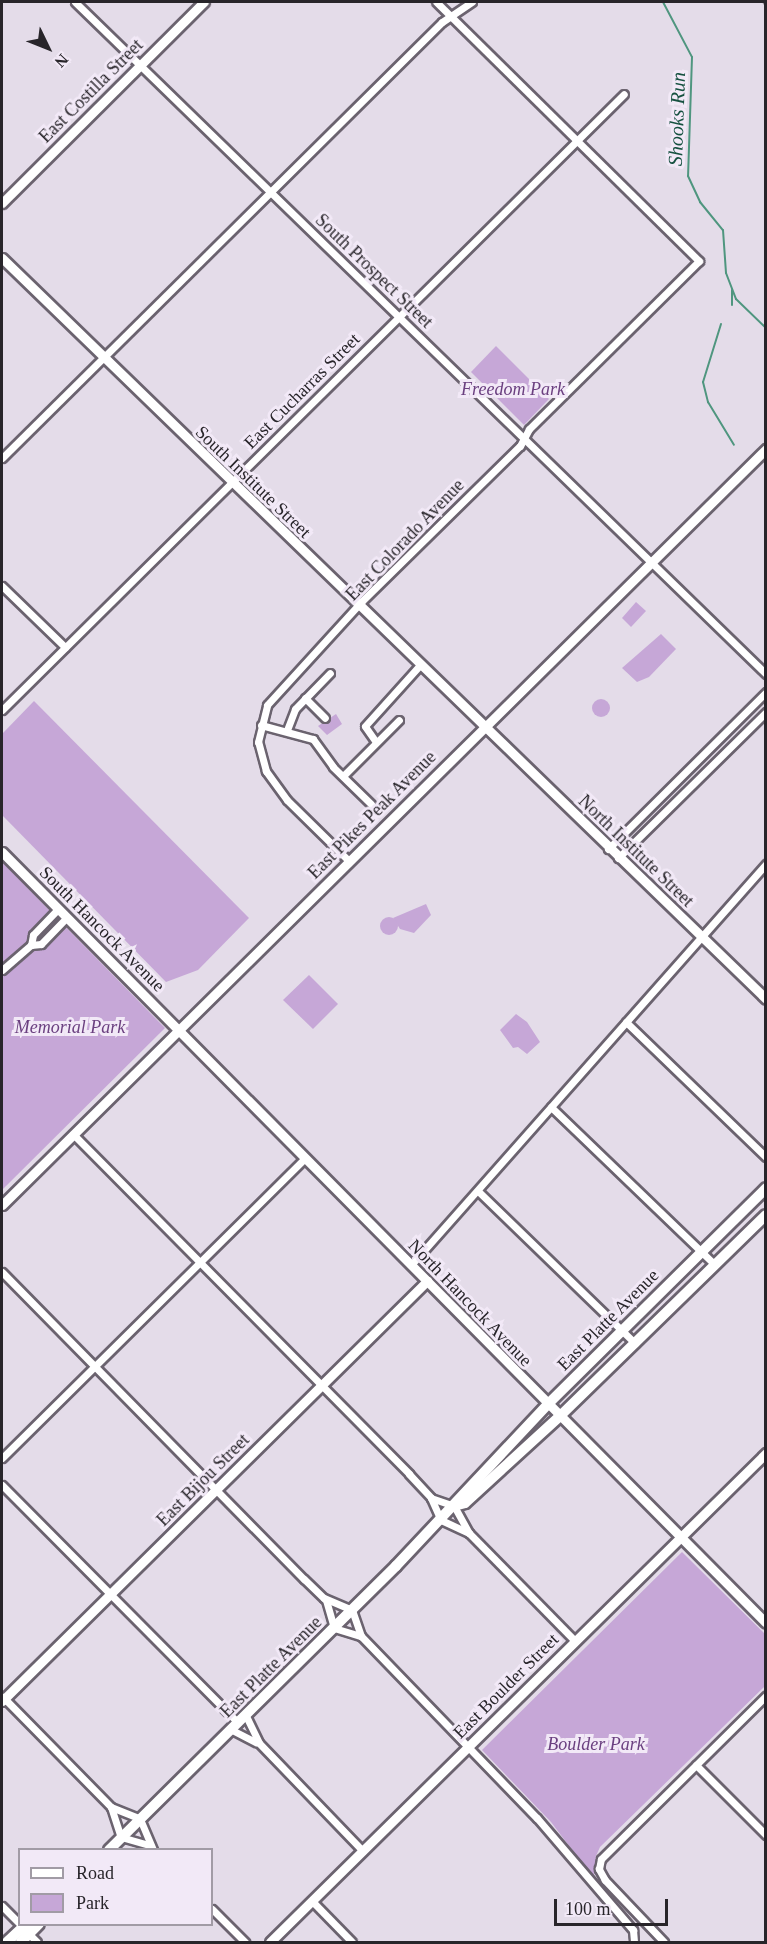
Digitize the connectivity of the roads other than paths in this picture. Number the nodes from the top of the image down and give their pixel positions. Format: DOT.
graph roads {
  1 [pos="75,2"];
  2 [pos="204,2"];
  3 [pos="436,2"];
  4 [pos="471,2"];
  5 [pos="452,17"];
  6 [pos="141,65"];
  7 [pos="624,94"];
  8 [pos="577,141"];
  9 [pos="270,191"];
  10 [pos="2,203"];
  11 [pos="2,258"];
  12 [pos="399,316"];
  13 [pos="102,358"];
  14 [pos="525,437"];
  15 [pos="765,449"];
  16 [pos="2,458"];
  17 [pos="231,483"];
  18 [pos="652,563"];
  19 [pos="2,586"];
  20 [pos="359,607"];
  21 [pos="65,647"];
  22 [pos="419,666"];
  23 [pos="330,673"];
  24 [pos="765,674"];
  25 [pos="765,692"];
  26 [pos="305,698"];
  27 [pos="2,710"];
  28 [pos="765,712"];
  29 [pos="325,718"];
  30 [pos="399,720"];
  31 [pos="261,725"];
  32 [pos="483,728"];
  33 [pos="287,730"];
  34 [pos="376,742"];
  35 [pos="343,776"];
  36 [pos="371,804"];
  37 [pos="608,849"];
  38 [pos="2,852"];
  39 [pos="618,858"];
  40 [pos="349,861"];
  41 [pos="765,864"];
  42 [pos="58,909"];
  43 [pos="66,918"];
  44 [pos="701,936"];
  45 [pos="32,945"];
  46 [pos="2,970"];
  47 [pos="765,999"];
  48 [pos="626,1022"];
  49 [pos="179,1029"];
  50 [pos="551,1107"];
  51 [pos="73,1134"];
  52 [pos="765,1156"];
  53 [pos="305,1158"];
  54 [pos="765,1188"];
  55 [pos="478,1191"];
  56 [pos="2,1205"];
  57 [pos="765,1215"];
  58 [pos="701,1251"];
  59 [pos="200,1262"];
  60 [pos="714,1264"];
  61 [pos="411,1265"];
  62 [pos="2,1272"];
  63 [pos="427,1281"];
  64 [pos="622,1329"];
  65 [pos="635,1342"];
  66 [pos="94,1367"];
  67 [pos="321,1386"];
  68 [pos="547,1405"];
  69 [pos="559,1417"];
  70 [pos="765,1453"];
  71 [pos="2,1458"];
  72 [pos="2,1485"];
  73 [pos="215,1490"];
  74 [pos="431,1498"];
  75 [pos="454,1506"];
  76 [pos="441,1520"];
  77 [pos="469,1533"];
  78 [pos="681,1537"];
  79 [pos="111,1594"];
  80 [pos="324,1598"];
  81 [pos="352,1610"];
  82 [pos="765,1623"];
  83 [pos="334,1628"];
  84 [pos="361,1636"];
  85 [pos="575,1641"];
  86 [pos="765,1696"];
  87 [pos="2,1699"];
  88 [pos="238,1723"];
  89 [pos="259,1743"];
  90 [pos="468,1747"];
  91 [pos="696,1765"];
  92 [pos="111,1807"];
  93 [pos="140,1819"];
  94 [pos="765,1835"];
  95 [pos="122,1837"];
  96 [pos="151,1847"];
  97 [pos="111,1848"];
  98 [pos="363,1851"];
  99 [pos="312,1901"];
  100 [pos="2,1906"];
  101 [pos="213,1910"];
  102 [pos="18,1923"];
  103 [pos="25,1931"];
  104 [pos="8,1942"];
  105 [pos="245,1942"];
  106 [pos="270,1942"];
  107 [pos="352,1942"];
  108 [pos="634,1942"];
  109 [pos="664,1942"];
  1 -- 6 [label="street, South Prospect Street"];
  2 -- 6 [label="street, East Costilla Street"];
  3 -- 5 [label="street"];
  4 -- 5 [label="street"];
  5 -- 8 [label="street"];
  5 -- 9 [label="street"];
  6 -- 9 [label="street, South Prospect Street"];
  6 -- 10 [label="street, East Costilla Street"];
  7 -- 8 [label="street, East Cucharras Street"];
  8 -- 12 [label="street, East Cucharras Street"];
  8 -- 14 [label="street, East Colorado Avenue"];
  9 -- 12 [label="street, South Prospect Street"];
  9 -- 13 [label="street"];
  11 -- 13 [label="street, South Institute Street"];
  12 -- 14 [label="street, South Prospect Street"];
  12 -- 17 [label="street, East Cucharras Street"];
  13 -- 16 [label="street"];
  13 -- 17 [label="street, South Institute Street"];
  14 -- 18 [label="street, South Prospect Street"];
  14 -- 20 [label="street, East Colorado Avenue"];
  15 -- 18 [label="street, East Pikes Peak Avenue"];
  17 -- 20 [label="street, South Institute Street"];
  17 -- 21 [label="street, East Cucharras Street"];
  18 -- 24 [label="street, South Prospect Street"];
  18 -- 32 [label="street, East Pikes Peak Avenue"];
  19 -- 21 [label="street"];
  20 -- 22 [label="street, South Institute Street"];
  20 -- 31 [label="street, East Colorado Avenue"];
  21 -- 27 [label="street, East Cucharras Street"];
  22 -- 32 [label="street, South Institute Street"];
  22 -- 34 [label="street"];
  23 -- 26 [label="street"];
  25 -- 37 [label="street"];
  26 -- 29 [label="street"];
  26 -- 33 [label="street"];
  28 -- 39 [label="street"];
  30 -- 34 [label="street"];
  31 -- 33 [label="street"];
  31 -- 40 [label="street, East Colorado Avenue"];
  32 -- 37 [label="street, North Institute Street"];
  32 -- 40 [label="street, East Pikes Peak Avenue"];
  33 -- 35 [label="street"];
  34 -- 35 [label="street"];
  35 -- 36 [label="street"];
  37 -- 39 [label="street, North Institute Street"];
  38 -- 42 [label="street, South Hancock Avenue"];
  39 -- 44 [label="street, North Institute Street"];
  40 -- 49 [label="street, East Pikes Peak Avenue"];
  41 -- 44 [label="street"];
  42 -- 43 [label="street, South Hancock Avenue"];
  42 -- 45 [label="street"];
  43 -- 45 [label="street"];
  43 -- 49 [label="street, South Hancock Avenue"];
  44 -- 47 [label="street, North Institute Street"];
  44 -- 48 [label="street"];
  45 -- 46 [label="street"];
  48 -- 50 [label="street"];
  48 -- 52 [label="street"];
  49 -- 51 [label="street, East Pikes Peak Avenue"];
  49 -- 53 [label="street, North Hancock Avenue"];
  50 -- 55 [label="street"];
  50 -- 58 [label="street"];
  51 -- 56 [label="street, East Pikes Peak Avenue"];
  51 -- 59 [label="street"];
  53 -- 59 [label="street"];
  53 -- 61 [label="street, North Hancock Avenue"];
  54 -- 58 [label="main road, East Platte Avenue"];
  55 -- 61 [label="street"];
  55 -- 64 [label="street"];
  57 -- 60 [label="main road, East Platte Avenue"];
  58 -- 60 [label="street"];
  58 -- 64 [label="main road, East Platte Avenue"];
  59 -- 66 [label="street"];
  59 -- 67 [label="street"];
  60 -- 65 [label="main road, East Platte Avenue"];
  61 -- 63 [label="street, North Hancock Avenue"];
  62 -- 66 [label="street"];
  63 -- 67 [label="street, East Bijou Street"];
  63 -- 68 [label="street, North Hancock Avenue"];
  64 -- 65 [label="street"];
  64 -- 68 [label="main road, East Platte Avenue"];
  65 -- 69 [label="main road, East Platte Avenue"];
  66 -- 71 [label="street"];
  66 -- 73 [label="street"];
  67 -- 73 [label="street, East Bijou Street"];
  67 -- 74 [label="street"];
  68 -- 69 [label="street, North Hancock Avenue"];
  68 -- 75 [label="main road, East Platte Avenue"];
  69 -- 75 [label="main road, East Platte Avenue"];
  69 -- 78 [label="street, North Hancock Avenue"];
  70 -- 78 [label="street, East Boulder Street"];
  72 -- 79 [label="street"];
  73 -- 79 [label="street, East Bijou Street"];
  73 -- 80 [label="street"];
  74 -- 75 [label="street"];
  74 -- 76 [label="street"];
  75 -- 76 [label="main road, East Platte Avenue"];
  75 -- 77 [label="street"];
  76 -- 77 [label="street"];
  76 -- 81 [label="main road, East Platte Avenue"];
  77 -- 85 [label="street"];
  78 -- 82 [label="street, North Hancock Avenue"];
  78 -- 85 [label="street, East Boulder Street"];
  79 -- 87 [label="street, East Bijou Street"];
  79 -- 88 [label="street"];
  80 -- 81 [label="street"];
  80 -- 83 [label="street"];
  81 -- 83 [label="main road, East Platte Avenue"];
  81 -- 84 [label="street"];
  83 -- 84 [label="street"];
  83 -- 88 [label="main road, East Platte Avenue"];
  84 -- 90 [label="street"];
  85 -- 90 [label="street, East Boulder Street"];
  86 -- 91 [label="street"];
  87 -- 92 [label="street"];
  88 -- 89 [label="street"];
  88 -- 89 [label="street"];
  88 -- 93 [label="main road, East Platte Avenue"];
  89 -- 98 [label="street"];
  90 -- 98 [label="street, East Boulder Street"];
  90 -- 108 [label="street"];
  91 -- 94 [label="street"];
  91 -- 109 [label="street"];
  92 -- 93 [label="street"];
  92 -- 95 [label="street"];
  93 -- 95 [label="main road, East Platte Avenue"];
  93 -- 96 [label="street"];
  95 -- 96 [label="street"];
  95 -- 97 [label="main road, East Platte Avenue"];
  98 -- 99 [label="street, East Boulder Street"];
  99 -- 106 [label="street, East Boulder Street"];
  99 -- 107 [label="street"];
  100 -- 102 [label="street"];
  101 -- 105 [label="street"];
  103 -- 104 [label="main road"];
}
